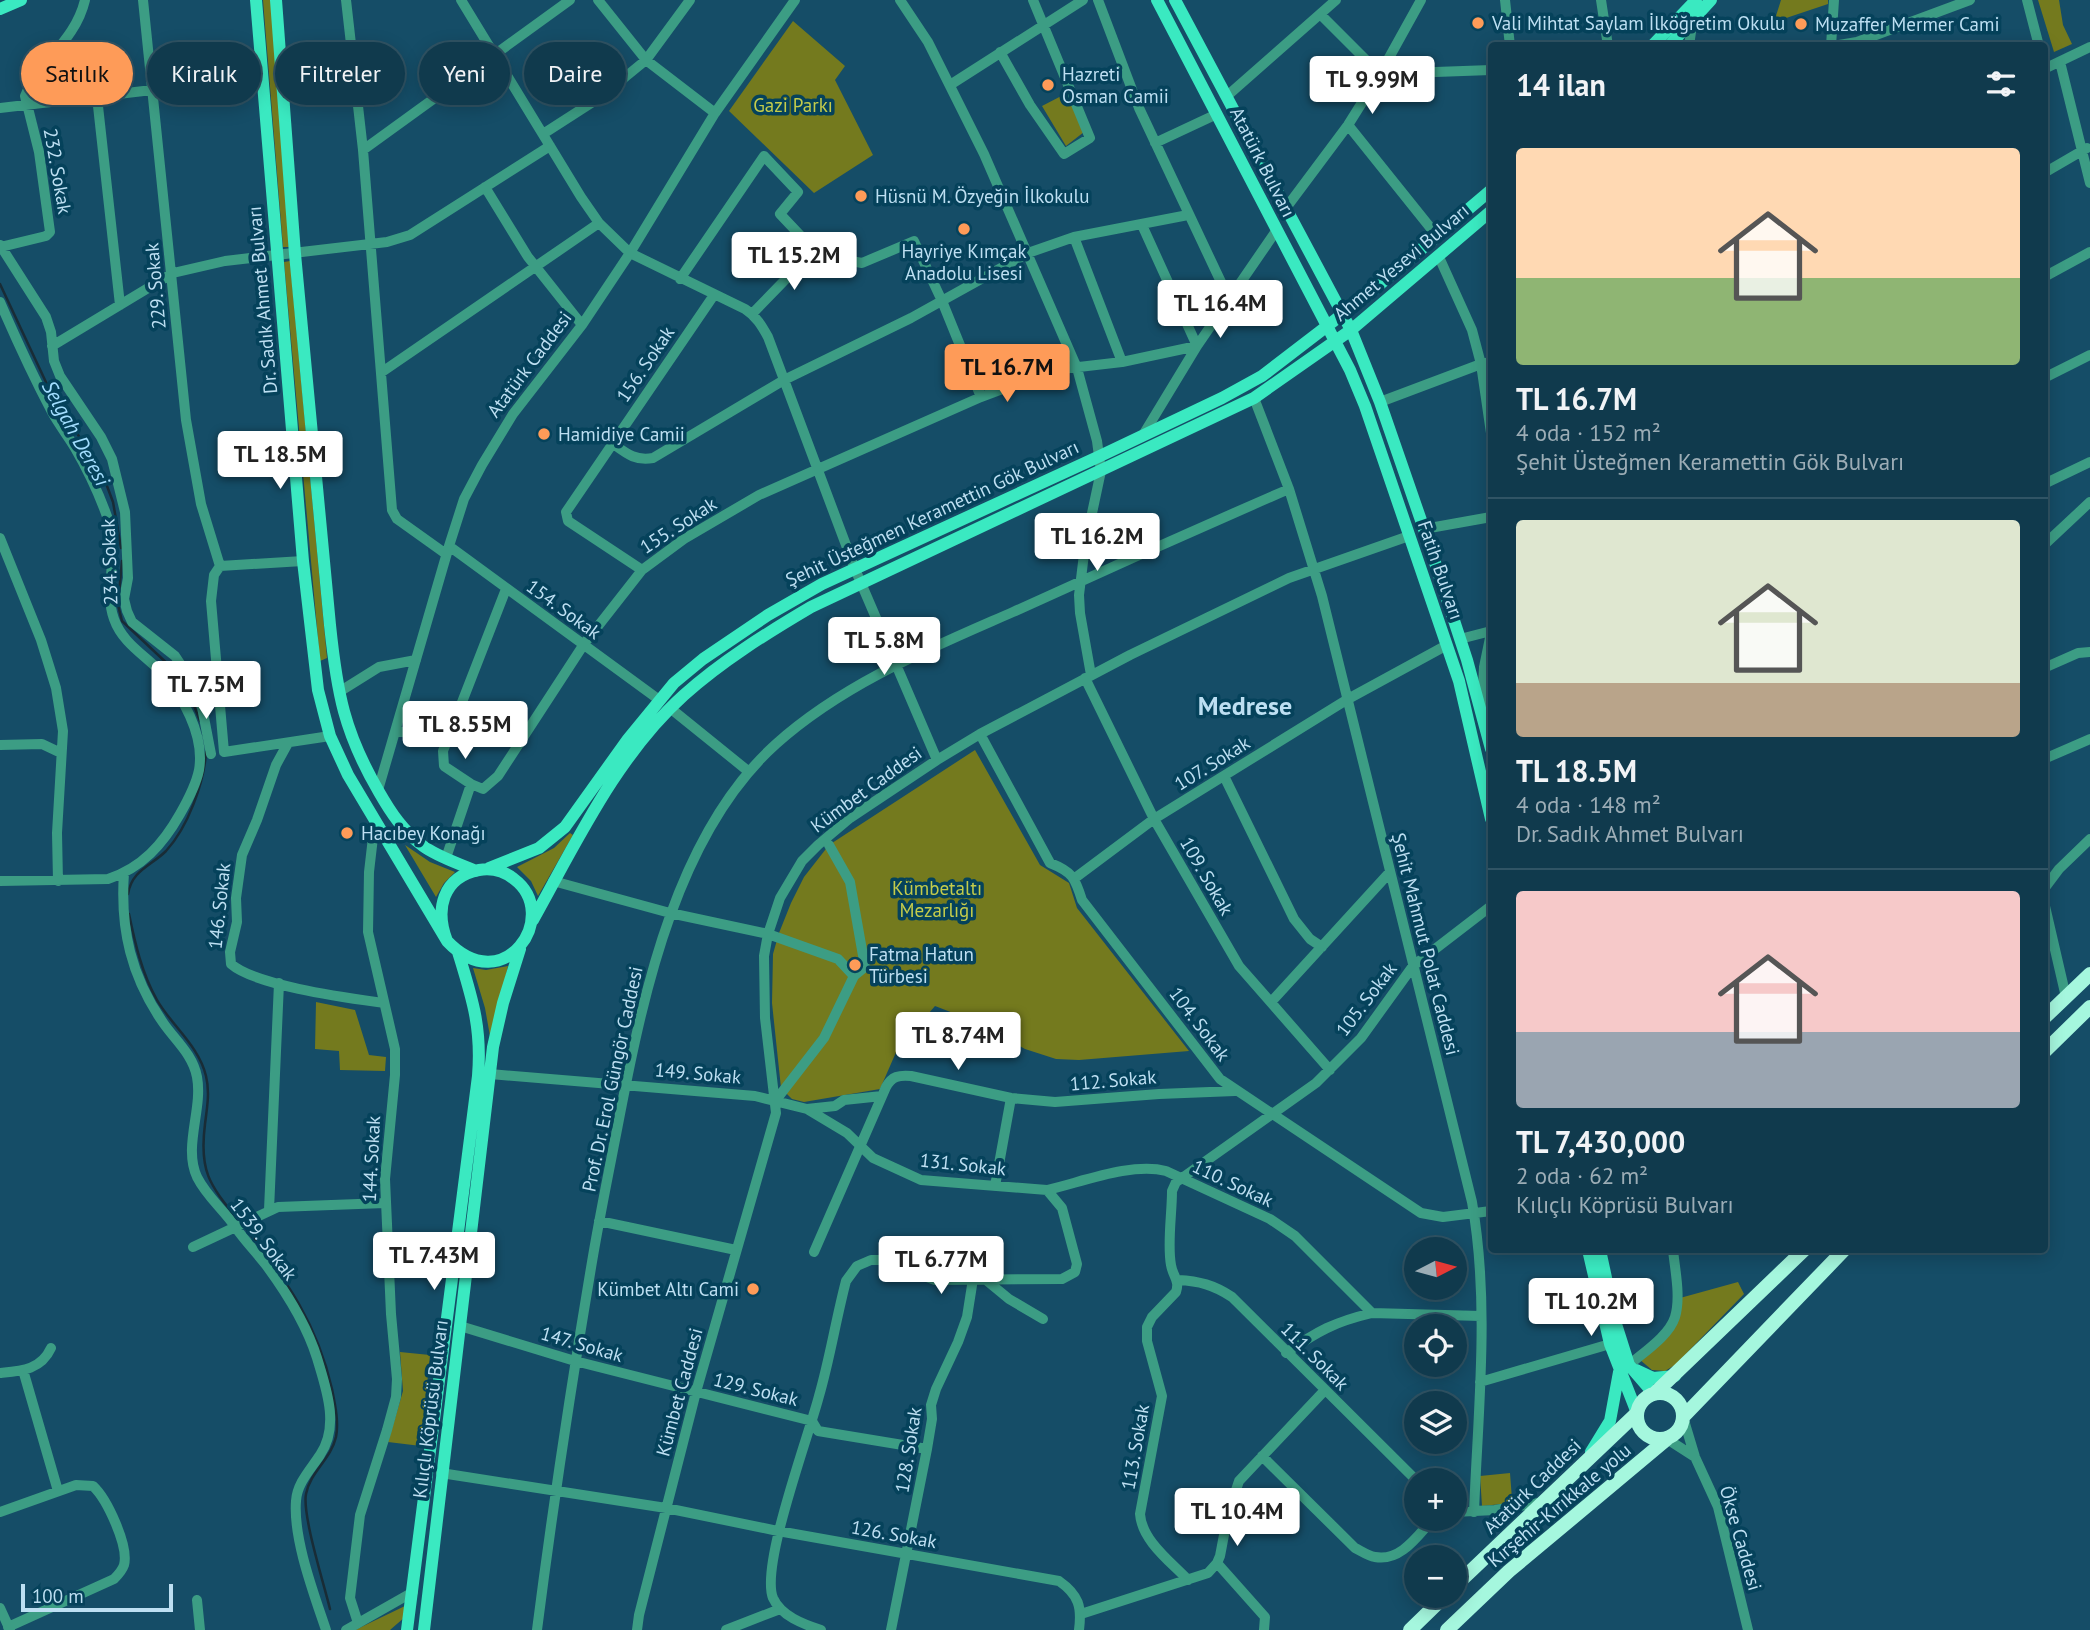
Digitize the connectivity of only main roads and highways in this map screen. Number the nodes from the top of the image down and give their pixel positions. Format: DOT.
graph roads {
  1 [pos="21,0"];
  2 [pos="256,0"];
  3 [pos="276,0"];
  4 [pos="1157,0"];
  5 [pos="1175,0"];
  6 [pos="1711,0"];
  7 [pos="1695,1"];
  8 [pos="0,9"];
  9 [pos="1657,42"];
  10 [pos="1673,42"];
  11 [pos="1488,193"];
  12 [pos="1488,214"];
  13 [pos="1343,315"];
  14 [pos="1326,328"];
  15 [pos="1351,330"];
  16 [pos="1334,341"];
  17 [pos="1488,736"];
  18 [pos="1488,805"];
  19 [pos="479,870"];
  20 [pos="531,923"];
  21 [pos="447,941"];
  22 [pos="521,945"];
  23 [pos="458,953"];
  24 [pos="2090,974"];
  25 [pos="2090,1007"];
  26 [pos="2048,1014"];
  27 [pos="2048,1048"];
  28 [pos="1589,1253"];
  29 [pos="1601,1253"];
  30 [pos="1801,1253"];
  31 [pos="1841,1253"];
  32 [pos="1624,1368"];
  33 [pos="1675,1376"];
  34 [pos="1654,1394"];
  35 [pos="1637,1413"];
  36 [pos="1683,1417"];
  37 [pos="1667,1439"];
  38 [pos="1584,1463"];
  39 [pos="1467,1575"];
  40 [pos="1433,1608"];
  41 [pos="407,1630"];
  42 [pos="424,1630"];
  43 [pos="1410,1630"];
  44 [pos="1447,1630"];
  1 -- 8 [label="main road"];
  2 -- 21 [label="main road, Dr. Sadık Ahmet Bulvarı"];
  3 -- 19 [label="main road, Dr. Sadık Ahmet Bulvarı"];
  4 -- 14 [label="main road, Atatürk Bulvarı"];
  5 -- 13 [label="main road, Atatürk Bulvarı"];
  6 -- 10 [label="main road"];
  7 -- 9 [label="main road"];
  11 -- 13 [label="main road, Ahmet Yesevi Bulvarı"];
  12 -- 15 [label="main road, Ahmet Yesevi Bulvarı"];
  13 -- 14 [label="main road, Şehit Üsteğmen Keramettin Gök Bulvarı"];
  13 -- 15 [label="main road, Fatih Bulvarı"];
  14 -- 16 [label="main road, Atatürk Bulvarı"];
  14 -- 19 [label="main road, Şehit Üsteğmen Keramettin Gök Bulvarı"];
  15 -- 16 [label="main road, Ahmet Yesevi Bulvarı"];
  15 -- 17 [label="main road, Fatih Bulvarı"];
  16 -- 18 [label="main road, Fatih Bulvarı"];
  16 -- 20 [label="main road, Şehit Üsteğmen Keramettin Gök Bulvarı"];
  19 -- 20 [label="main road"];
  19 -- 21 [label="main road"];
  20 -- 22 [label="main road"];
  21 -- 23 [label="main road"];
  22 -- 23 [label="main road"];
  22 -- 42 [label="main road, Kılıçlı Köprüsü Bulvarı"];
  23 -- 41 [label="main road, Kılıçlı Köprüsü Bulvarı"];
  24 -- 26 [label="highway"];
  25 -- 27 [label="highway"];
  28 -- 32 [label="main road"];
  29 -- 32 [label="main road"];
  30 -- 33 [label="highway"];
  31 -- 36 [label="highway"];
  32 -- 33 [label="main road"];
  32 -- 34 [label="main road"];
  32 -- 35 [label="main road"];
  32 -- 38 [label="main road"];
  33 -- 34 [label="highway"];
  34 -- 35 [label="highway"];
  34 -- 36 [label="highway"];
  35 -- 37 [label="highway"];
  35 -- 38 [label="highway, Atatürk Caddesi"];
  36 -- 37 [label="highway"];
  37 -- 44 [label="highway, Kırşehir-Kırıkkale yolu"];
  38 -- 39 [label="highway, Atatürk Caddesi"];
  40 -- 43 [label="highway"];
}
